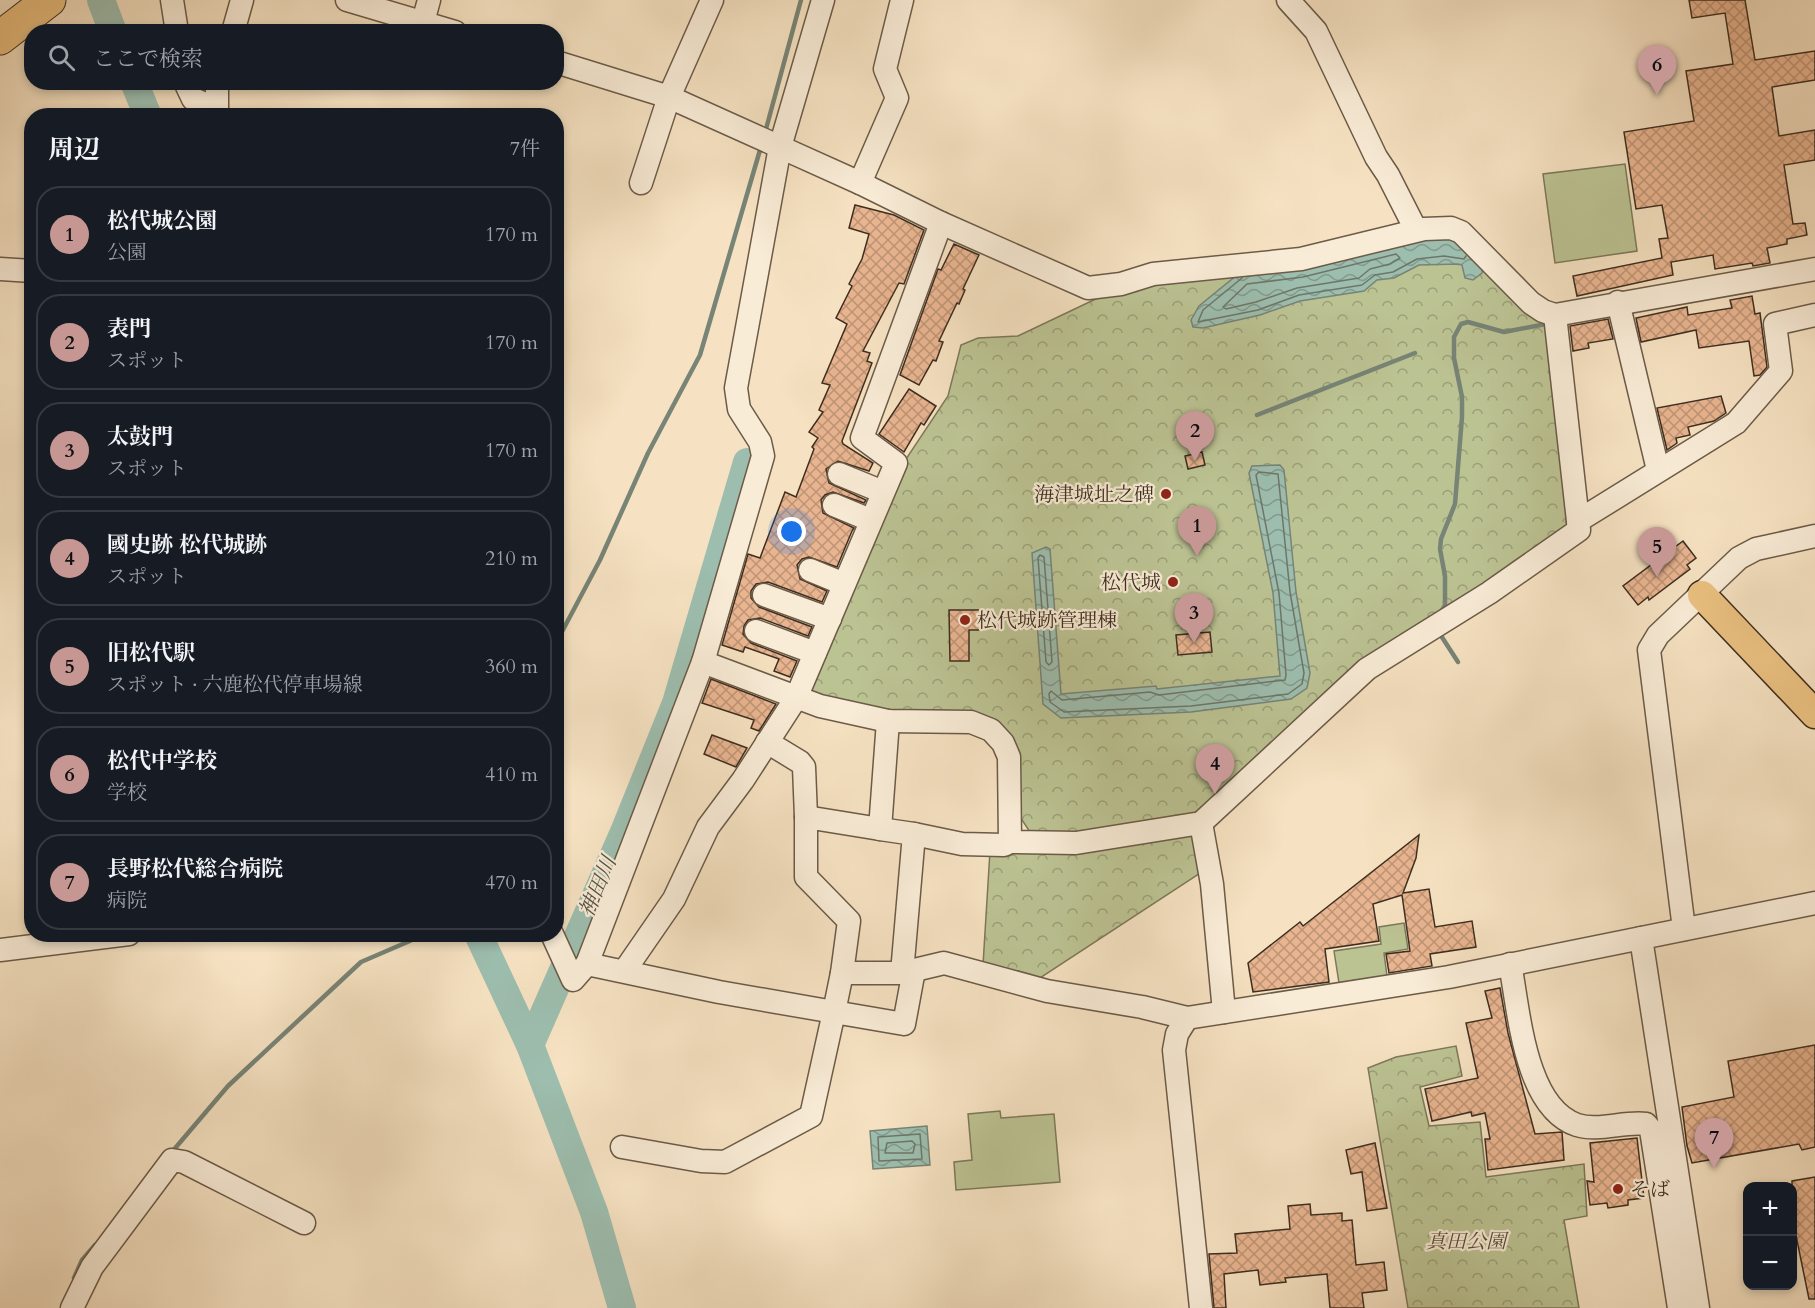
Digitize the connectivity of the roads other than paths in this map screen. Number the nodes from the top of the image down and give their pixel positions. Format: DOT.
graph roads {
  1 [pos="172,0"];
  2 [pos="242,0"];
  3 [pos="347,0"];
  4 [pos="429,0"];
  5 [pos="712,0"];
  6 [pos="823,0"];
  7 [pos="902,0"];
  8 [pos="1288,0"];
  9 [pos="40,7"];
  10 [pos="423,22"];
  11 [pos="176,24"];
  12 [pos="234,24"];
  13 [pos="429,24"];
  14 [pos="0,38"];
  15 [pos="564,64"];
  16 [pos="189,90"];
  17 [pos="217,90"];
  18 [pos="669,97"];
  19 [pos="209,108"];
  20 [pos="216,108"];
  21 [pos="780,147"];
  22 [pos="641,183"];
  23 [pos="860,183"];
  24 [pos="941,223"];
  25 [pos="1416,230"];
  26 [pos="0,269"];
  27 [pos="1815,269"];
  28 [pos="24,270"];
  29 [pos="1620,309"];
  30 [pos="1555,315"];
  31 [pos="1815,315"];
  32 [pos="1658,470"];
  33 [pos="839,474"];
  34 [pos="883,492"];
  35 [pos="834,505"];
  36 [pos="870,520"];
  37 [pos="1578,520"];
  38 [pos="1815,536"];
  39 [pos="810,570"];
  40 [pos="844,584"];
  41 [pos="764,594"];
  42 [pos="1702,595"];
  43 [pos="830,619"];
  44 [pos="756,631"];
  45 [pos="815,653"];
  46 [pos="703,662"];
  47 [pos="796,698"];
  48 [pos="1815,714"];
  49 [pos="888,721"];
  50 [pos="767,742"];
  51 [pos="806,817"];
  52 [pos="1201,824"];
  53 [pos="880,829"];
  54 [pos="914,834"];
  55 [pos="1010,842"];
  56 [pos="1815,903"];
  57 [pos="1684,929"];
  58 [pos="1641,938"];
  59 [pos="64,942"];
  60 [pos="556,942"];
  61 [pos="0,950"];
  62 [pos="587,964"];
  63 [pos="1510,964"];
  64 [pos="625,970"];
  65 [pos="908,971"];
  66 [pos="842,973"];
  67 [pos="834,1012"];
  68 [pos="1224,1012"];
  69 [pos="1187,1018"];
  70 [pos="622,1147"];
  71 [pos="304,1223"];
  72 [pos="72,1308"];
  73 [pos="1201,1308"];
  74 [pos="1679,1308"];
  75 [pos="1698,1308"];
  1 -- 11 [label="street"];
  2 -- 12 [label="street"];
  3 -- 10 [label="street"];
  4 -- 10 [label="street"];
  5 -- 18 [label="street"];
  6 -- 21 [label="street"];
  7 -- 23 [label="street"];
  8 -- 25 [label="street"];
  9 -- 14 [label="highway"];
  10 -- 13 [label="street"];
  15 -- 18 [label="street"];
  16 -- 19 [label="street"];
  17 -- 20 [label="street"];
  18 -- 21 [label="street"];
  18 -- 22 [label="street"];
  21 -- 23 [label="street"];
  21 -- 46 [label="street"];
  23 -- 24 [label="street"];
  24 -- 25 [label="street"];
  24 -- 34 [label="street"];
  25 -- 30 [label="street"];
  26 -- 28 [label="street"];
  27 -- 29 [label="street"];
  29 -- 30 [label="street"];
  29 -- 32 [label="street"];
  30 -- 37 [label="street"];
  31 -- 32 [label="street"];
  32 -- 37 [label="street"];
  33 -- 34 [label="street"];
  34 -- 36 [label="street"];
  35 -- 36 [label="street"];
  36 -- 40 [label="street"];
  37 -- 52 [label="street"];
  38 -- 42 [label="street"];
  39 -- 40 [label="street"];
  40 -- 43 [label="street"];
  41 -- 43 [label="street"];
  42 -- 48 [label="main road"];
  42 -- 57 [label="street"];
  43 -- 45 [label="street"];
  44 -- 45 [label="street"];
  45 -- 47 [label="street"];
  46 -- 47 [label="street"];
  46 -- 62 [label="street"];
  47 -- 49 [label="street"];
  47 -- 50 [label="street"];
  49 -- 53 [label="street"];
  49 -- 55 [label="street"];
  50 -- 51 [label="street"];
  50 -- 64 [label="street"];
  51 -- 53 [label="street"];
  51 -- 66 [label="street"];
  52 -- 55 [label="street"];
  52 -- 68 [label="street"];
  53 -- 54 [label="street"];
  54 -- 55 [label="street"];
  54 -- 65 [label="street"];
  56 -- 57 [label="street"];
  57 -- 58 [label="street"];
  58 -- 63 [label="street"];
  58 -- 75 [label="street"];
  59 -- 61 [label="street"];
  60 -- 62 [label="street"];
  62 -- 64 [label="street"];
  63 -- 68 [label="street"];
  63 -- 74 [label="street"];
  64 -- 67 [label="street"];
  65 -- 66 [label="street"];
  65 -- 67 [label="street"];
  65 -- 69 [label="street"];
  66 -- 67 [label="street"];
  67 -- 70 [label="street"];
  68 -- 69 [label="street"];
  69 -- 73 [label="street"];
  71 -- 72 [label="street"];
}
